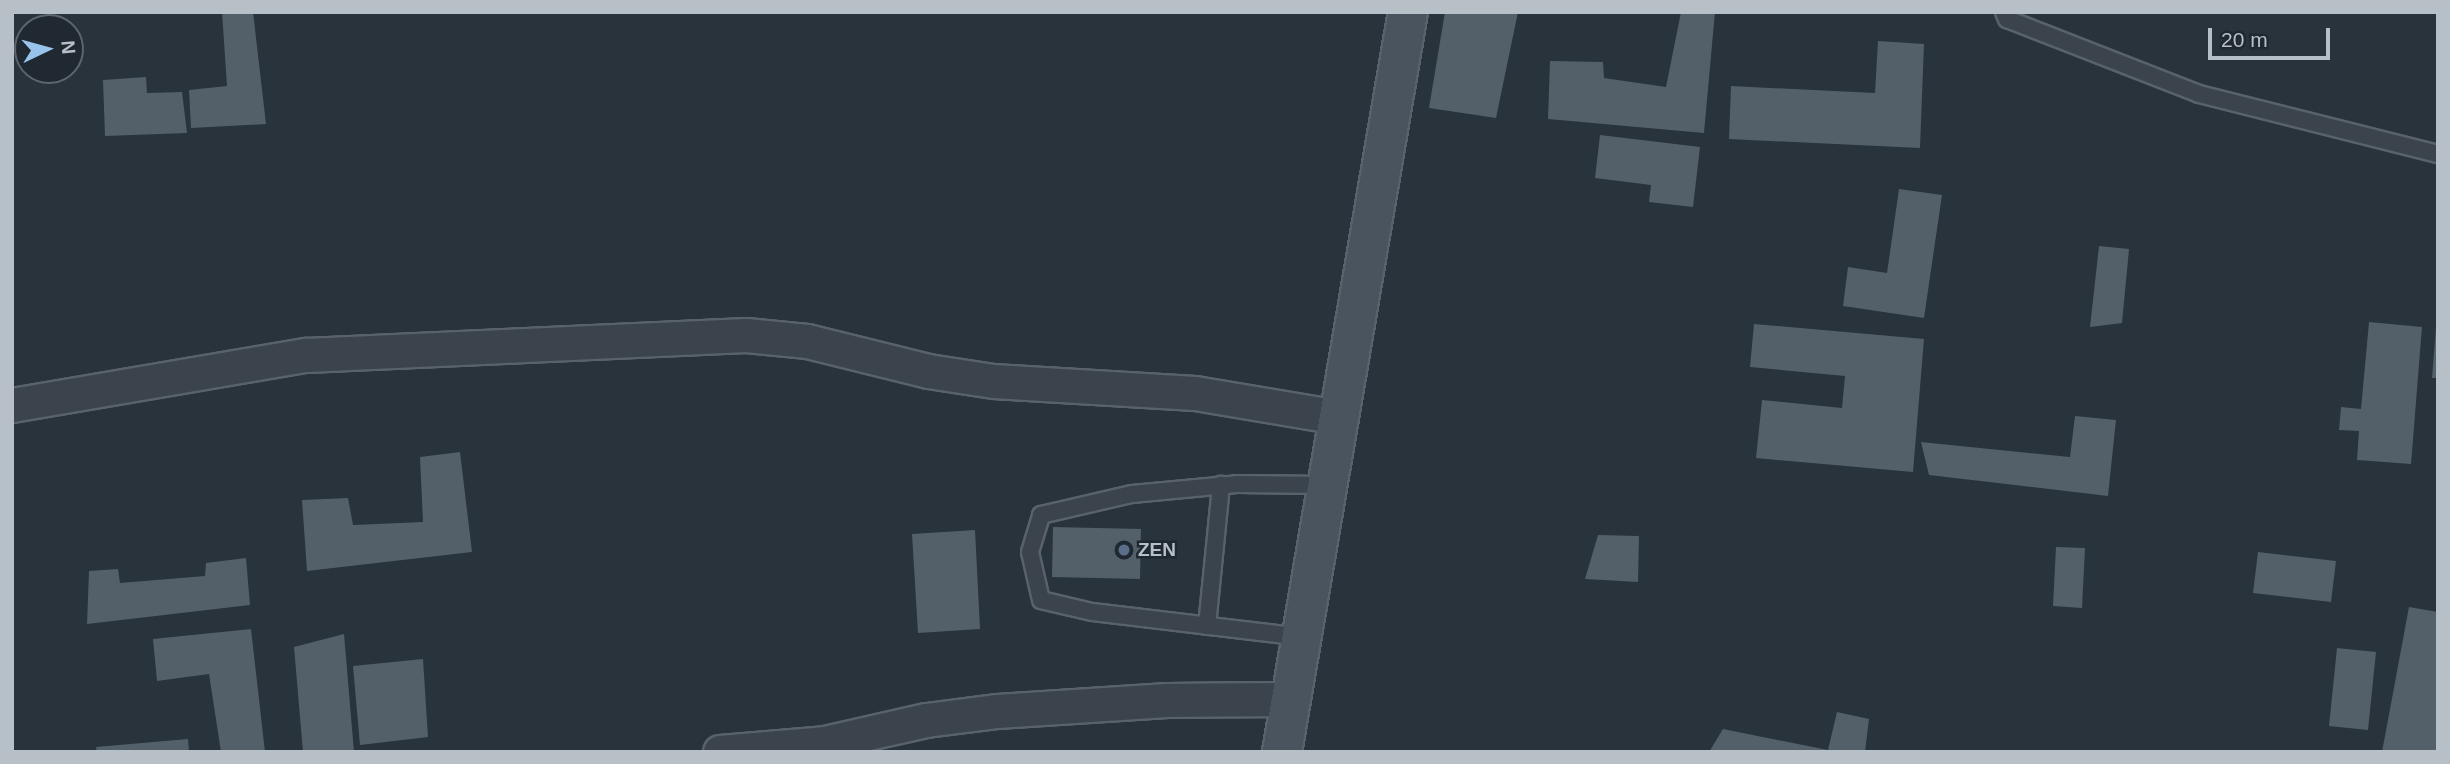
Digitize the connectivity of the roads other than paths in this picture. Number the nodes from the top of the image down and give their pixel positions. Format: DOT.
graph roads {
  1 [pos="1408,12"];
  2 [pos="2004,12"];
  3 [pos="2438,154"];
  4 [pos="12,405"];
  5 [pos="1338,417"];
  6 [pos="1220,485"];
  7 [pos="1327,485"];
  8 [pos="1207,626"];
  9 [pos="1302,637"];
  10 [pos="1292,699"];
  11 [pos="720,752"];
  12 [pos="1282,752"];
  1 -- 5 [label="street"];
  2 -- 3 [label="lane"];
  4 -- 5 [label="street"];
  5 -- 7 [label="street"];
  6 -- 7 [label="lane"];
  6 -- 8 [label="lane"];
  6 -- 8 [label="lane"];
  7 -- 9 [label="street"];
  8 -- 9 [label="lane"];
  9 -- 10 [label="street"];
  10 -- 11 [label="street"];
  10 -- 12 [label="street"];
}
